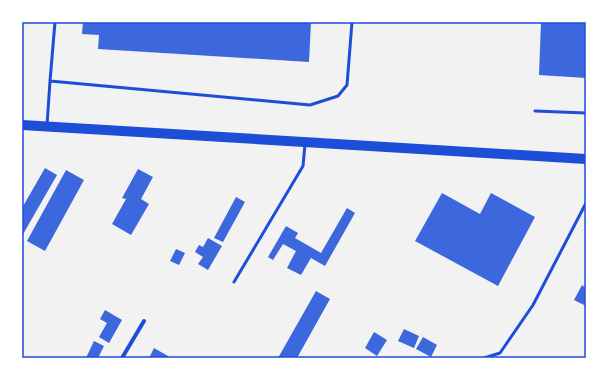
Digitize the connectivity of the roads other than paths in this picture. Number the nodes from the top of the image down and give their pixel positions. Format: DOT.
graph roads {
  1 [pos="55,22"];
  2 [pos="352,22"];
  3 [pos="50,81"];
  4 [pos="535,111"];
  5 [pos="586,114"];
  6 [pos="22,125"];
  7 [pos="46,127"];
  8 [pos="305,142"];
  9 [pos="586,159"];
  10 [pos="586,203"];
  11 [pos="234,282"];
  12 [pos="144,321"];
  13 [pos="122,358"];
  14 [pos="484,358"];
  1 -- 3 [label="lane"];
  2 -- 3 [label="lane"];
  3 -- 7 [label="lane"];
  4 -- 5 [label="lane"];
  6 -- 7 [label="highway"];
  7 -- 8 [label="highway"];
  8 -- 9 [label="highway"];
  8 -- 11 [label="lane"];
  10 -- 14 [label="lane"];
  12 -- 13 [label="street"];
}
